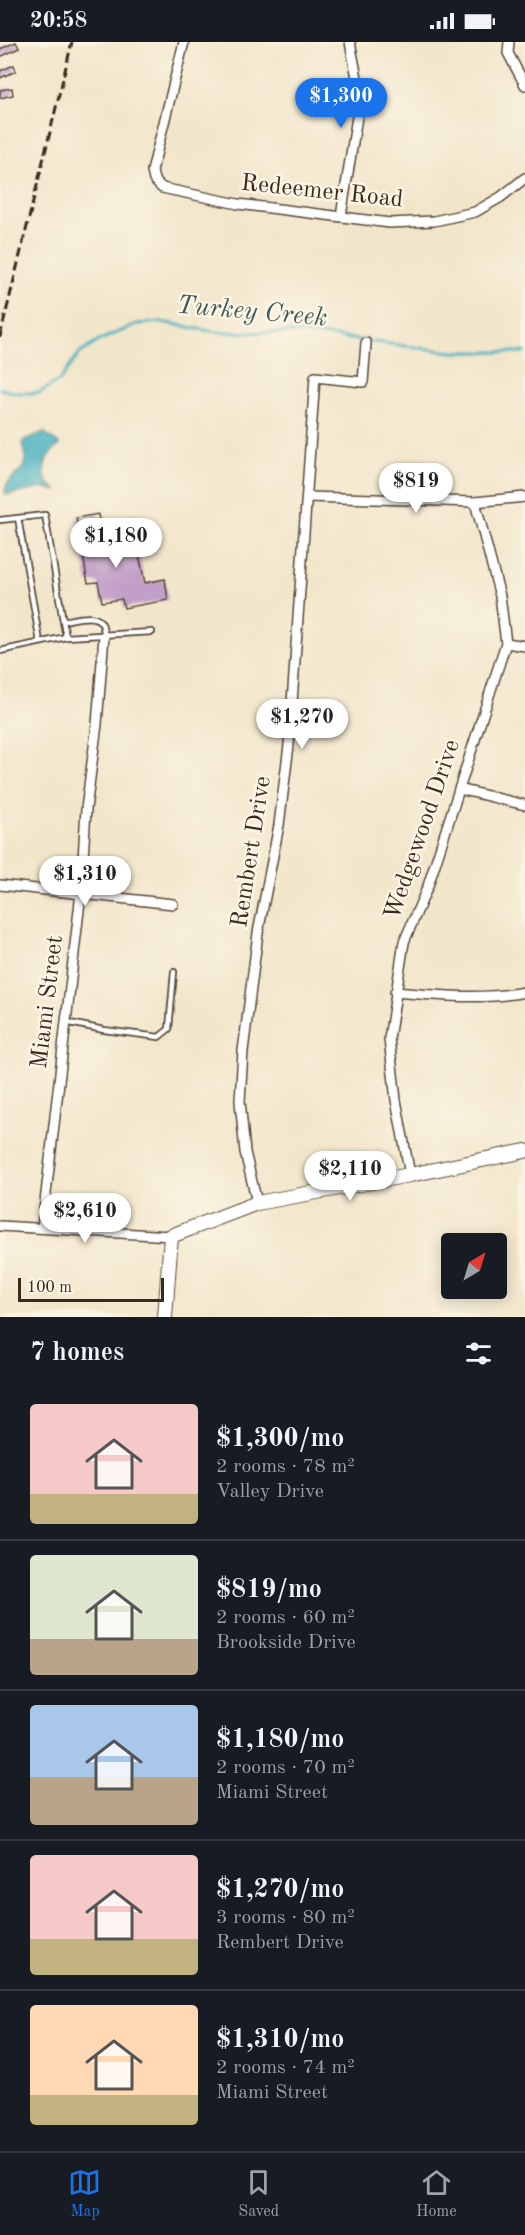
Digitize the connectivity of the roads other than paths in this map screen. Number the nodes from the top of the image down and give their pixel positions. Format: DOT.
graph roads {
  1 [pos="184,42"];
  2 [pos="350,42"];
  3 [pos="509,42"];
  4 [pos="525,84"];
  5 [pos="525,178"];
  6 [pos="341,216"];
  7 [pos="366,343"];
  8 [pos="307,496"];
  9 [pos="525,497"];
  10 [pos="475,502"];
  11 [pos="18,518"];
  12 [pos="0,520"];
  13 [pos="63,621"];
  14 [pos="152,632"];
  15 [pos="104,636"];
  16 [pos="66,637"];
  17 [pos="40,642"];
  18 [pos="506,643"];
  19 [pos="525,646"];
  20 [pos="0,651"];
  21 [pos="459,789"];
  22 [pos="525,805"];
  23 [pos="0,885"];
  24 [pos="81,893"];
  25 [pos="172,904"];
  26 [pos="174,972"];
  27 [pos="395,992"];
  28 [pos="525,992"];
  29 [pos="65,1022"];
  30 [pos="525,1151"];
  31 [pos="410,1175"];
  32 [pos="257,1203"];
  33 [pos="0,1226"];
  34 [pos="42,1228"];
  35 [pos="171,1236"];
  36 [pos="165,1317"];
  1 -- 6 [label="street, Redeemer Road"];
  2 -- 6 [label="street"];
  3 -- 4 [label="street"];
  5 -- 6 [label="street, Redeemer Road"];
  7 -- 8 [label="street, Rembert Drive"];
  8 -- 10 [label="street"];
  8 -- 32 [label="street, Rembert Drive"];
  9 -- 10 [label="street"];
  10 -- 18 [label="street, Wedgewood Drive"];
  11 -- 12 [label="lane"];
  11 -- 13 [label="lane"];
  11 -- 17 [label="lane"];
  13 -- 15 [label="lane"];
  13 -- 16 [label="lane"];
  14 -- 15 [label="lane"];
  15 -- 16 [label="lane"];
  15 -- 24 [label="street, Miami Street"];
  16 -- 17 [label="lane"];
  17 -- 20 [label="lane"];
  18 -- 19 [label="street"];
  18 -- 21 [label="street, Wedgewood Drive"];
  21 -- 22 [label="street"];
  21 -- 27 [label="street, Wedgewood Drive"];
  23 -- 24 [label="street"];
  24 -- 25 [label="street"];
  24 -- 29 [label="street, Miami Street"];
  26 -- 29 [label="lane"];
  27 -- 28 [label="street"];
  27 -- 31 [label="street, Wedgewood Drive"];
  29 -- 34 [label="street, Miami Street"];
  30 -- 31 [label="street"];
  31 -- 32 [label="street"];
  32 -- 35 [label="street"];
  33 -- 34 [label="street"];
  34 -- 35 [label="street"];
  35 -- 36 [label="street"];
}
